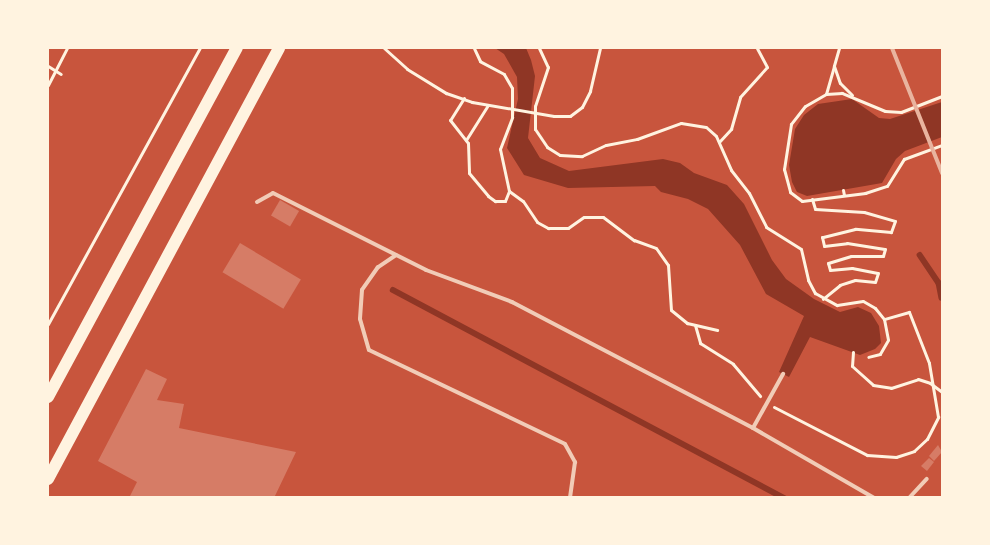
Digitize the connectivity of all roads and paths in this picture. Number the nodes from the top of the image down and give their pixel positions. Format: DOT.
graph roads {
  1 [pos="67,48"];
  2 [pos="200,48"];
  3 [pos="237,48"];
  4 [pos="279,48"];
  5 [pos="384,48"];
  6 [pos="474,48"];
  7 [pos="539,48"];
  8 [pos="600,48"];
  9 [pos="757,48"];
  10 [pos="838,48"];
  11 [pos="48,66"];
  12 [pos="834,66"];
  13 [pos="55,70"];
  14 [pos="60,74"];
  15 [pos="48,85"];
  16 [pos="826,94"];
  17 [pos="942,96"];
  18 [pos="853,97"];
  19 [pos="464,98"];
  20 [pos="488,105"];
  21 [pos="719,142"];
  22 [pos="468,143"];
  23 [pos="942,145"];
  24 [pos="843,190"];
  25 [pos="510,191"];
  26 [pos="844,195"];
  27 [pos="812,199"];
  28 [pos="258,202"];
  29 [pos="396,255"];
  30 [pos="823,299"];
  31 [pos="884,319"];
  32 [pos="48,324"];
  33 [pos="695,325"];
  34 [pos="717,330"];
  35 [pos="853,352"];
  36 [pos="868,356"];
  37 [pos="783,374"];
  38 [pos="930,383"];
  39 [pos="942,392"];
  40 [pos="48,397"];
  41 [pos="767,404"];
  42 [pos="753,428"];
  43 [pos="48,479"];
  44 [pos="926,479"];
  45 [pos="570,498"];
  46 [pos="874,498"];
  47 [pos="909,498"];
  1 -- 13 [label="path"];
  2 -- 32 [label="path"];
  3 -- 40 [label="main road"];
  4 -- 43 [label="main road"];
  5 -- 19 [label="path"];
  6 -- 25 [label="path"];
  7 -- 21 [label="path"];
  8 -- 20 [label="path"];
  9 -- 21 [label="path"];
  10 -- 12 [label="path"];
  11 -- 13 [label="path"];
  12 -- 16 [label="path"];
  12 -- 18 [label="path"];
  13 -- 14 [label="path"];
  13 -- 15 [label="path"];
  16 -- 18 [label="path"];
  16 -- 27 [label="path"];
  17 -- 18 [label="path"];
  19 -- 20 [label="path"];
  19 -- 22 [label="path"];
  20 -- 22 [label="path"];
  21 -- 30 [label="path"];
  22 -- 25 [label="path"];
  23 -- 26 [label="path"];
  24 -- 26 [label="path"];
  25 -- 33 [label="path"];
  26 -- 27 [label="path"];
  27 -- 30 [label="path"];
  28 -- 29 [label="lane"];
  29 -- 42 [label="lane"];
  29 -- 45 [label="lane"];
  30 -- 31 [label="path"];
  31 -- 36 [label="path"];
  31 -- 38 [label="path"];
  33 -- 34 [label="path"];
  33 -- 41 [label="path"];
  35 -- 38 [label="path"];
  37 -- 41 [label="lane"];
  38 -- 39 [label="path"];
  38 -- 41 [label="path"];
  41 -- 42 [label="lane"];
  42 -- 46 [label="lane"];
  44 -- 47 [label="lane"];
}
